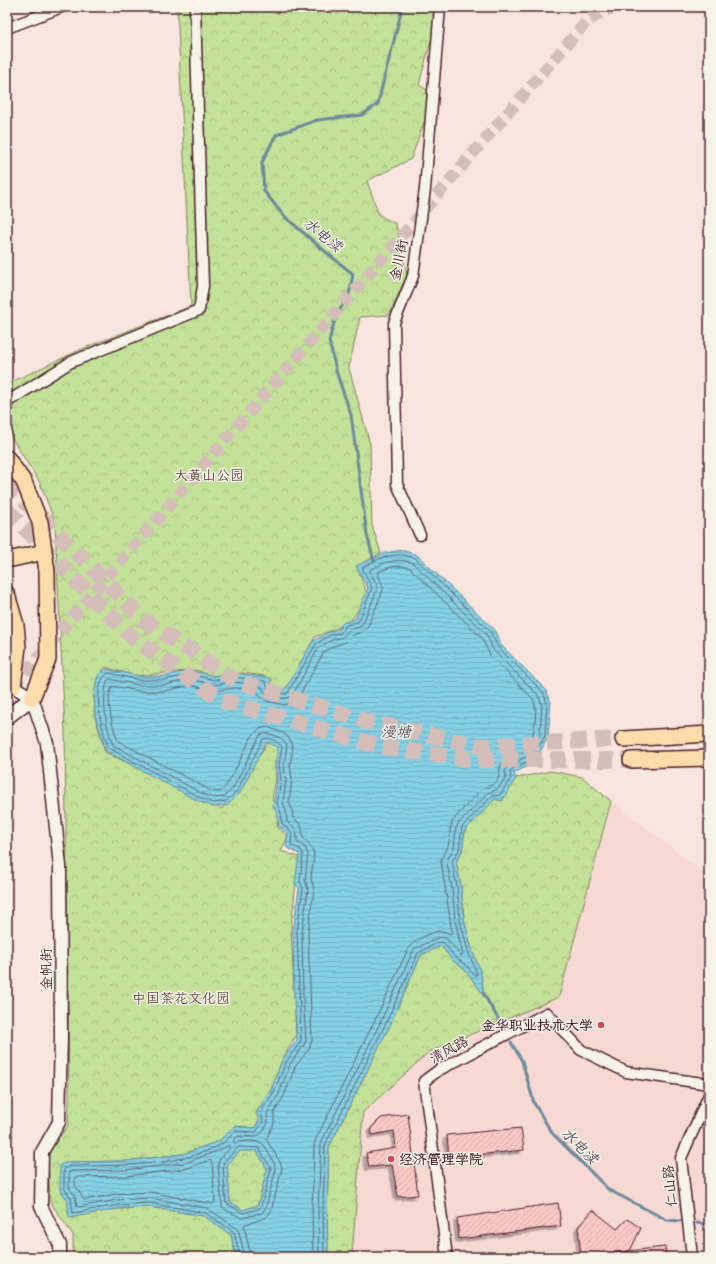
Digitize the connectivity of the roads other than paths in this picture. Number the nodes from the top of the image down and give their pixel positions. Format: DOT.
graph roads {
  1 [pos="62,7"];
  2 [pos="195,7"];
  3 [pos="440,7"];
  4 [pos="7,28"];
  5 [pos="7,402"];
  6 [pos="7,458"];
  7 [pos="420,535"];
  8 [pos="44,552"];
  9 [pos="7,558"];
  10 [pos="7,594"];
  11 [pos="10,689"];
  12 [pos="32,698"];
  13 [pos="7,717"];
  14 [pos="709,734"];
  15 [pos="623,739"];
  16 [pos="709,758"];
  17 [pos="631,760"];
  18 [pos="709,1084"];
  19 [pos="709,1095"];
  20 [pos="60,1257"];
  21 [pos="447,1257"];
  22 [pos="692,1257"];
  1 -- 4 [label="street"];
  2 -- 5 [label="street"];
  3 -- 7 [label="street, 金川街"];
  6 -- 8 [label="main road"];
  8 -- 9 [label="main road"];
  8 -- 12 [label="main road"];
  10 -- 11 [label="main road"];
  11 -- 12 [label="street"];
  12 -- 13 [label="main road"];
  12 -- 20 [label="street, 金帆街"];
  14 -- 15 [label="main road"];
  16 -- 17 [label="main road"];
  18 -- 21 [label="street, 清风路"];
  19 -- 22 [label="street, 仁山路"];
}
